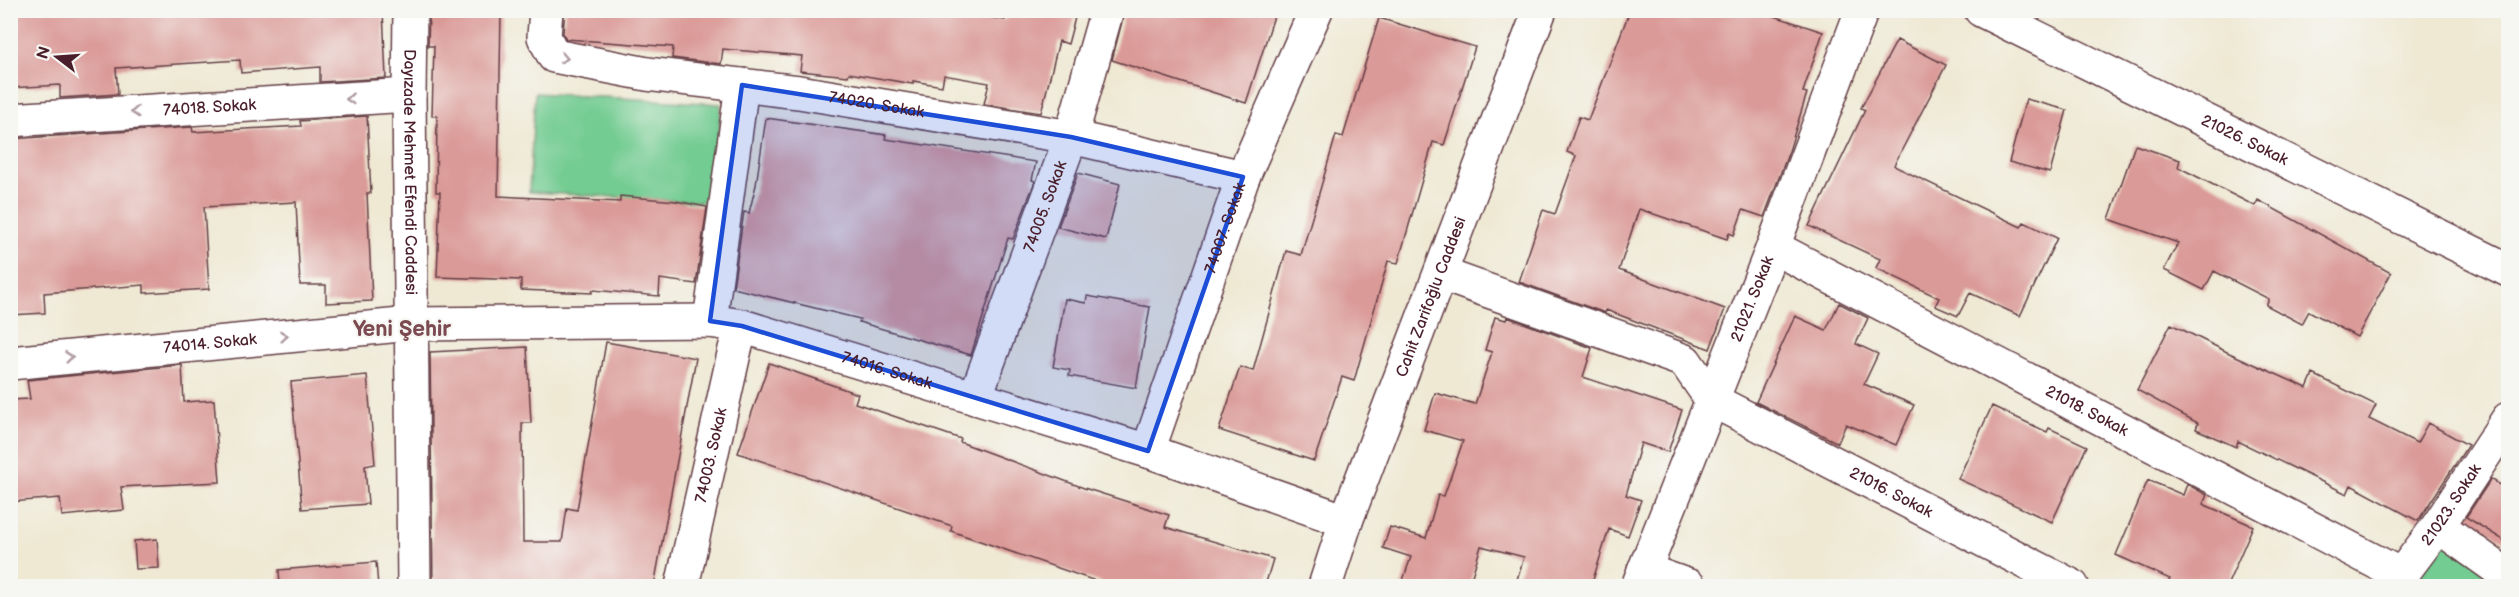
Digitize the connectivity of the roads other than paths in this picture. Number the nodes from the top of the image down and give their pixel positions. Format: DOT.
graph roads {
  1 [pos="410,10"];
  2 [pos="546,10"];
  3 [pos="1107,10"];
  4 [pos="1316,10"];
  5 [pos="1540,10"];
  6 [pos="1862,10"];
  7 [pos="1982,10"];
  8 [pos="742,85"];
  9 [pos="409,95"];
  10 [pos="10,120"];
  11 [pos="1071,137"];
  12 [pos="1243,177"];
  13 [pos="1773,247"];
  14 [pos="2508,270"];
  15 [pos="1441,274"];
  16 [pos="710,321"];
  17 [pos="411,324"];
  18 [pos="742,326"];
  19 [pos="10,363"];
  20 [pos="975,398"];
  21 [pos="1712,400"];
  22 [pos="2508,419"];
  23 [pos="1148,451"];
  24 [pos="1346,521"];
  25 [pos="2438,526"];
  26 [pos="2508,576"];
  27 [pos="1641,578"];
  28 [pos="2397,581"];
  29 [pos="414,586"];
  30 [pos="682,586"];
  31 [pos="1324,586"];
  32 [pos="1689,586"];
  33 [pos="2072,586"];
  1 -- 9 [label="street, Dayızade Mehmet Efendi Caddesi"];
  2 -- 8 [label="street, 74020. Sokak, one-way"];
  3 -- 11 [label="street, 74005. Sokak"];
  4 -- 12 [label="street, 74007. Sokak"];
  5 -- 15 [label="street, Cahit Zarifoğlu Caddesi"];
  6 -- 13 [label="street, 21021. Sokak"];
  7 -- 14 [label="street, 21026. Sokak"];
  8 -- 11 [label="street, 74020. Sokak"];
  8 -- 16 [label="street"];
  9 -- 10 [label="street, 74018. Sokak, one-way"];
  9 -- 17 [label="street, Dayızade Mehmet Efendi Caddesi"];
  11 -- 12 [label="street, 74020. Sokak"];
  11 -- 20 [label="street, 74005. Sokak"];
  12 -- 23 [label="street, 74007. Sokak"];
  13 -- 21 [label="street, 21021. Sokak"];
  13 -- 28 [label="street, 21018. Sokak"];
  15 -- 21 [label="street"];
  15 -- 24 [label="street, Cahit Zarifoğlu Caddesi"];
  16 -- 17 [label="street, 74016. Sokak"];
  16 -- 18 [label="street, 74016. Sokak"];
  19 -- 17 [label="street, 74014. Sokak, one-way"];
  17 -- 29 [label="street, Dayızade Mehmet Efendi Caddesi"];
  18 -- 20 [label="street, 74016. Sokak"];
  18 -- 30 [label="street, 74003. Sokak"];
  20 -- 23 [label="street, 74016. Sokak"];
  21 -- 27 [label="street, 21021. Sokak"];
  21 -- 33 [label="street, 21016. Sokak"];
  22 -- 25 [label="street, 21023. Sokak"];
  23 -- 24 [label="street, 74016. Sokak"];
  24 -- 31 [label="street, Cahit Zarifoğlu Caddesi"];
  25 -- 26 [label="street"];
  25 -- 28 [label="street, 21023. Sokak"];
  27 -- 32 [label="street"];
}
